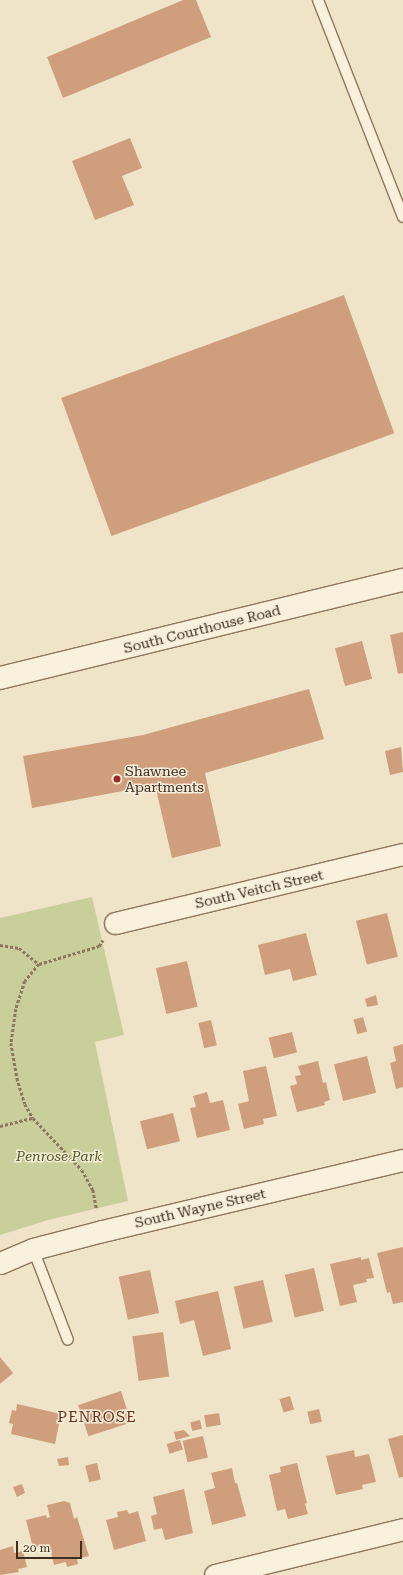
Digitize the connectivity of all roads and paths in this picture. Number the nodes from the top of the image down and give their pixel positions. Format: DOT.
graph roads {
  1 [pos="311,0"];
  2 [pos="320,3"];
  3 [pos="403,217"];
  4 [pos="403,580"];
  5 [pos="0,678"];
  6 [pos="403,854"];
  7 [pos="115,923"];
  8 [pos="0,945"];
  9 [pos="39,964"];
  10 [pos="32,1118"];
  11 [pos="0,1126"];
  12 [pos="403,1160"];
  13 [pos="102,1231"];
  14 [pos="33,1249"];
  15 [pos="0,1263"];
  16 [pos="68,1340"];
  17 [pos="403,1529"];
  18 [pos="215,1575"];
  1 -- 2 [label="lane"];
  2 -- 3 [label="lane"];
  4 -- 5 [label="street, South Courthouse Road"];
  6 -- 7 [label="street, South Veitch Street"];
  7 -- 9 [label="path"];
  8 -- 9 [label="path"];
  9 -- 10 [label="path"];
  10 -- 11 [label="path"];
  10 -- 13 [label="path"];
  12 -- 13 [label="street, South Wayne Street"];
  13 -- 14 [label="street, South Wayne Street"];
  14 -- 15 [label="street, South Wayne Street"];
  14 -- 16 [label="lane"];
  17 -- 18 [label="street"];
}
